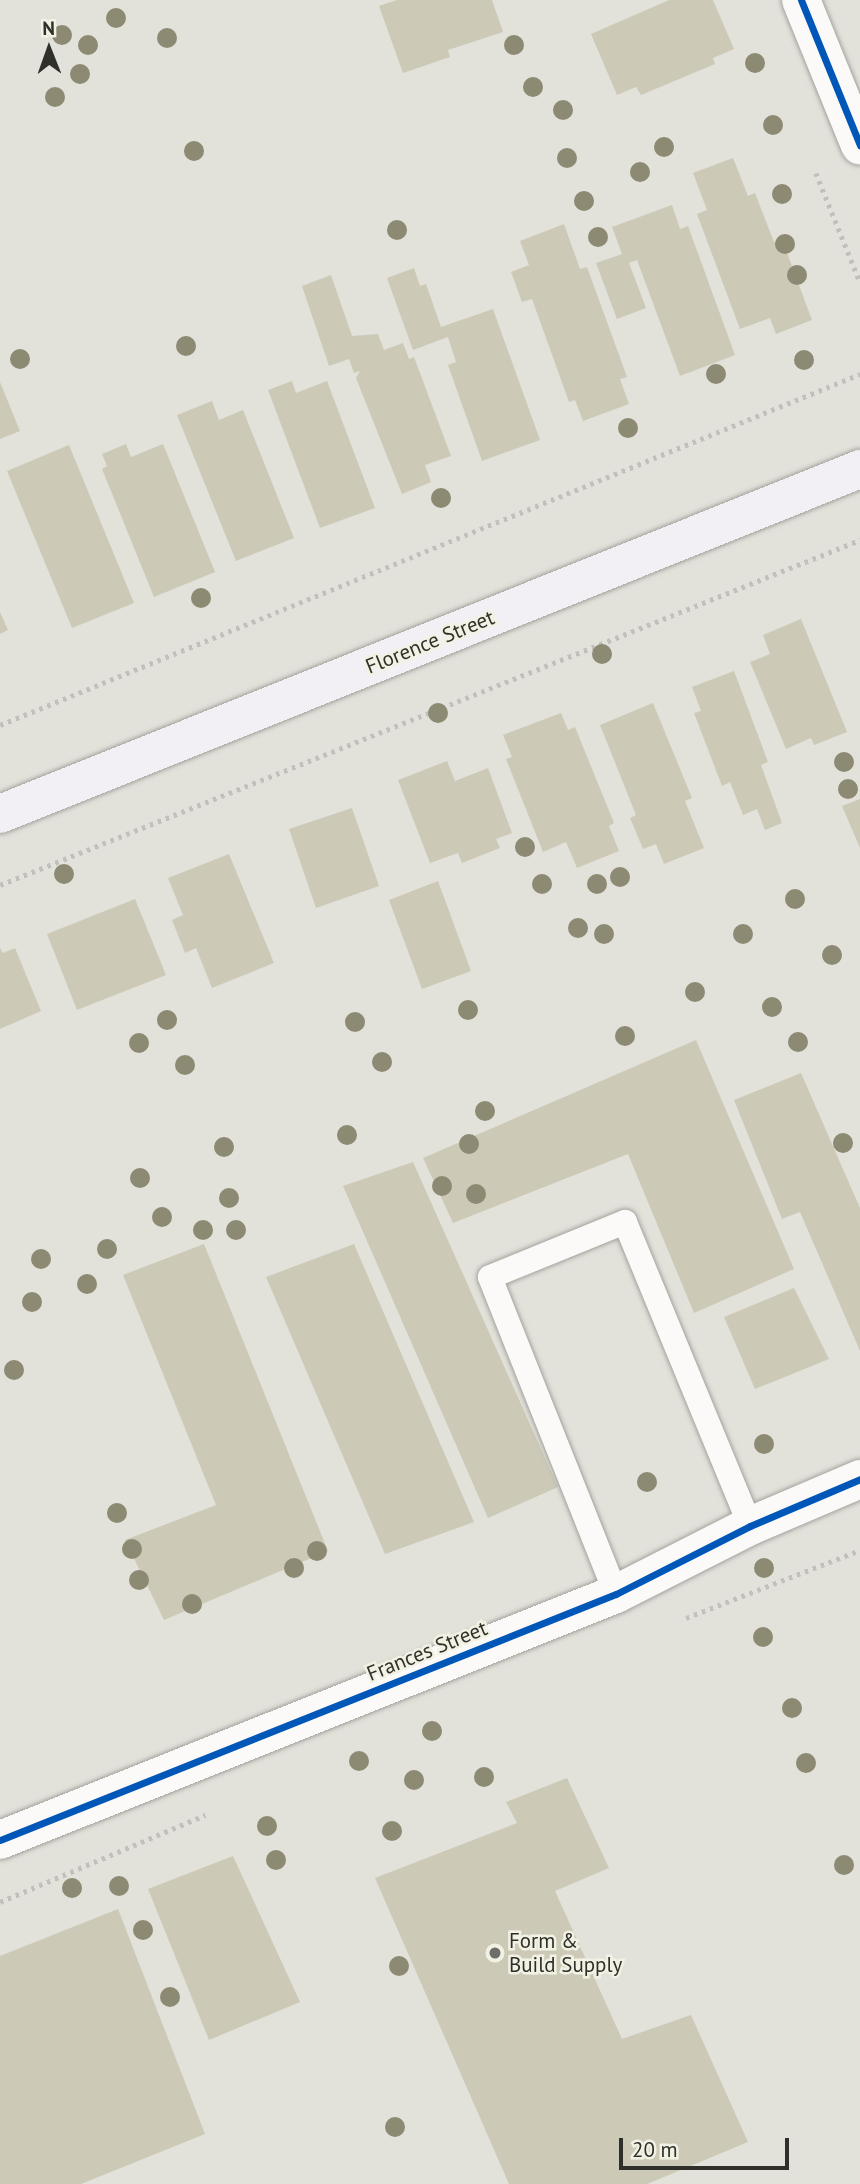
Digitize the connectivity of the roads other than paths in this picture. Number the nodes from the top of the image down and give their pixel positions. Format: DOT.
graph roads {
  1 [pos="801,0"];
  2 [pos="860,145"];
  3 [pos="860,470"];
  4 [pos="0,814"];
  5 [pos="860,1479"];
  6 [pos="750,1526"];
  7 [pos="616,1594"];
  8 [pos="0,1840"];
  1 -- 2 [label="street"];
  3 -- 4 [label="main road, Florence Street"];
  5 -- 6 [label="street, Frances Street"];
  6 -- 7 [label="street, Frances Street"];
  6 -- 7 [label="lane"];
  7 -- 8 [label="street, Frances Street"];
}
